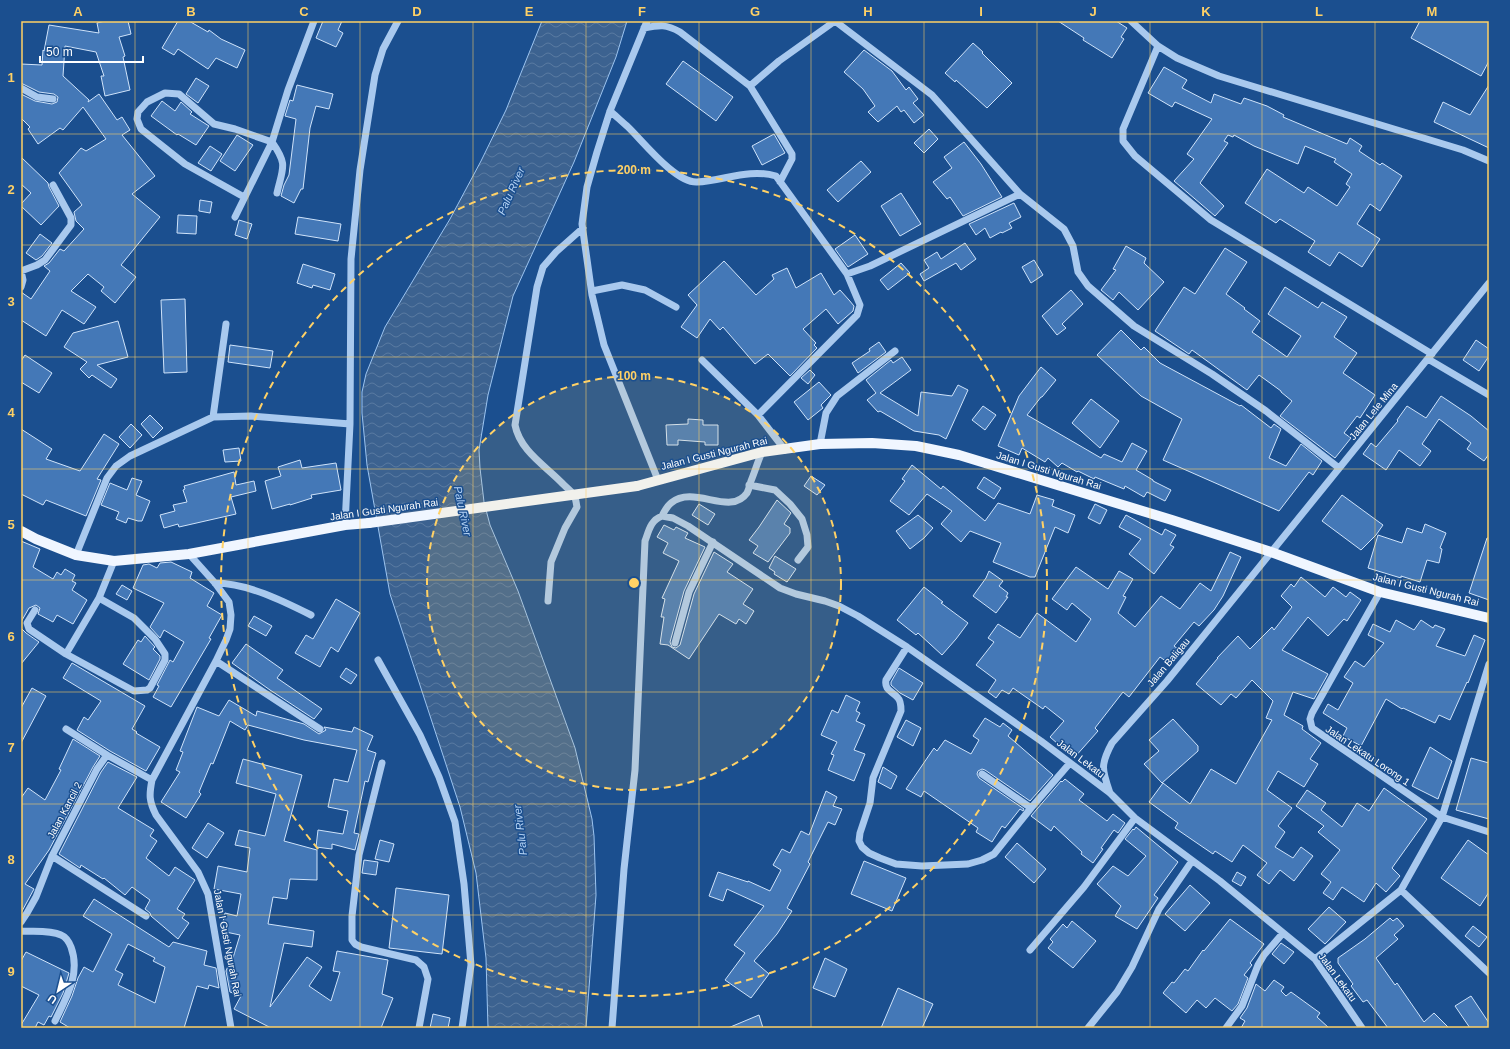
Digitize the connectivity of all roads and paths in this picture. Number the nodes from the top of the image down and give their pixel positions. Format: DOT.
graph roads {
  1 [pos="314,21"];
  2 [pos="398,21"];
  3 [pos="835,21"];
  4 [pos="1131,21"];
  5 [pos="645,24"];
  6 [pos="1158,46"];
  7 [pos="750,86"];
  8 [pos="21,88"];
  9 [pos="53,99"];
  10 [pos="610,112"];
  11 [pos="272,142"];
  12 [pos="1489,161"];
  13 [pos="780,182"];
  14 [pos="53,186"];
  15 [pos="277,193"];
  16 [pos="1020,194"];
  17 [pos="244,197"];
  18 [pos="235,217"];
  19 [pos="583,228"];
  20 [pos="847,274"];
  21 [pos="1489,283"];
  22 [pos="21,287"];
  23 [pos="592,291"];
  24 [pos="676,307"];
  25 [pos="226,324"];
  26 [pos="895,351"];
  27 [pos="1430,356"];
  28 [pos="702,360"];
  29 [pos="1489,395"];
  30 [pos="758,415"];
  31 [pos="213,417"];
  32 [pos="350,424"];
  33 [pos="820,444"];
  34 [pos="785,450"];
  35 [pos="762,452"];
  36 [pos="1339,468"];
  37 [pos="658,480"];
  38 [pos="750,485"];
  39 [pos="662,516"];
  40 [pos="345,525"];
  41 [pos="21,531"];
  42 [pos="712,542"];
  43 [pos="1271,552"];
  44 [pos="189,554"];
  45 [pos="76,555"];
  46 [pos="798,560"];
  47 [pos="114,561"];
  48 [pos="215,583"];
  49 [pos="1380,592"];
  50 [pos="99,598"];
  51 [pos="548,600"];
  52 [pos="35,610"];
  53 [pos="311,615"];
  54 [pos="1489,618"];
  55 [pos="675,643"];
  56 [pos="907,647"];
  57 [pos="66,654"];
  58 [pos="378,660"];
  59 [pos="216,661"];
  60 [pos="1489,664"];
  61 [pos="66,729"];
  62 [pos="320,729"];
  63 [pos="107,755"];
  64 [pos="382,763"];
  65 [pos="1070,763"];
  66 [pos="982,774"];
  67 [pos="152,780"];
  68 [pos="1110,793"];
  69 [pos="1031,808"];
  70 [pos="1442,816"];
  71 [pos="1135,818"];
  72 [pos="1489,832"];
  73 [pos="52,856"];
  74 [pos="1192,861"];
  75 [pos="1401,890"];
  76 [pos="146,916"];
  77 [pos="21,922"];
  78 [pos="21,931"];
  79 [pos="1283,934"];
  80 [pos="1030,950"];
  81 [pos="1315,959"];
  82 [pos="1489,973"];
  83 [pos="55,1021"];
  84 [pos="231,1028"];
  85 [pos="419,1028"];
  86 [pos="462,1028"];
  87 [pos="612,1028"];
  88 [pos="1088,1028"];
  89 [pos="1226,1028"];
  90 [pos="1362,1028"];
  1 -- 11 [label="street"];
  2 -- 32 [label="street"];
  3 -- 7 [label="street"];
  3 -- 16 [label="street"];
  4 -- 6 [label="street"];
  5 -- 7 [label="street"];
  5 -- 10 [label="street"];
  6 -- 12 [label="street"];
  6 -- 27 [label="street"];
  7 -- 13 [label="street"];
  8 -- 9 [label="street"];
  10 -- 13 [label="street"];
  10 -- 19 [label="street"];
  11 -- 15 [label="street"];
  11 -- 17 [label="street"];
  11 -- 17 [label="street"];
  13 -- 20 [label="street"];
  14 -- 22 [label="street"];
  16 -- 20 [label="street"];
  16 -- 36 [label="street"];
  17 -- 18 [label="street"];
  19 -- 23 [label="street"];
  19 -- 51 [label="street"];
  20 -- 30 [label="street"];
  21 -- 27 [label="street, Jalan Lele Mina"];
  23 -- 24 [label="street"];
  23 -- 37 [label="street"];
  25 -- 31 [label="street"];
  26 -- 33 [label="street"];
  27 -- 29 [label="street"];
  27 -- 36 [label="street, Jalan Lele Mina"];
  28 -- 30 [label="street"];
  30 -- 34 [label="street"];
  31 -- 32 [label="street"];
  31 -- 45 [label="street"];
  32 -- 40 [label="street"];
  33 -- 34 [label="main road, Jalan I Gusti Ngurah Rai"];
  33 -- 43 [label="main road, Jalan I Gusti Ngurah Rai"];
  34 -- 35 [label="main road, Jalan I Gusti Ngurah Rai"];
  35 -- 37 [label="main road, Jalan I Gusti Ngurah Rai"];
  35 -- 38 [label="street"];
  36 -- 43 [label="street, Jalan Lele Mina"];
  37 -- 40 [label="main road, Jalan I Gusti Ngurah Rai, bridge"];
  38 -- 39 [label="street"];
  38 -- 46 [label="street"];
  39 -- 42 [label="street, Jalan Lekatu"];
  39 -- 87 [label="street"];
  40 -- 44 [label="main road, Jalan I Gusti Ngurah Rai"];
  41 -- 45 [label="main road, Jalan I Gusti Ngurah Rai"];
  42 -- 55 [label="street"];
  42 -- 56 [label="street, Jalan Lekatu"];
  43 -- 49 [label="main road, Jalan I Gusti Ngurah Rai"];
  43 -- 68 [label="street, Jalan Baligau"];
  44 -- 47 [label="main road, Jalan I Gusti Ngurah Rai"];
  44 -- 48 [label="street, Jalan I Gusti Ngurah Rai"];
  45 -- 47 [label="main road, Jalan I Gusti Ngurah Rai"];
  47 -- 50 [label="street"];
  48 -- 53 [label="street"];
  48 -- 59 [label="street, Jalan I Gusti Ngurah Rai"];
  49 -- 54 [label="main road, Jalan I Gusti Ngurah Rai"];
  49 -- 70 [label="street, Jalan Lekatu Lorong 1"];
  50 -- 57 [label="street"];
  50 -- 57 [label="street"];
  52 -- 57 [label="street"];
  56 -- 65 [label="street, Jalan Lekatu"];
  56 -- 69 [label="street"];
  58 -- 86 [label="street"];
  59 -- 62 [label="street"];
  59 -- 67 [label="street, Jalan I Gusti Ngurah Rai"];
  60 -- 70 [label="street"];
  61 -- 63 [label="street"];
  63 -- 67 [label="street"];
  63 -- 73 [label="street, Jalan Kancil 2"];
  64 -- 85 [label="street"];
  65 -- 68 [label="street, Jalan Lekatu"];
  65 -- 69 [label="street"];
  66 -- 69 [label="street"];
  67 -- 84 [label="street, Jalan I Gusti Ngurah Rai"];
  68 -- 71 [label="street, Jalan Lekatu"];
  70 -- 72 [label="street, Jalan Lekatu Lorong 1"];
  70 -- 75 [label="street"];
  71 -- 74 [label="street, Jalan Lekatu"];
  71 -- 80 [label="street"];
  73 -- 76 [label="street"];
  73 -- 77 [label="street, Jalan Kancil 2"];
  74 -- 79 [label="street, Jalan Lekatu"];
  74 -- 88 [label="street"];
  75 -- 81 [label="street"];
  75 -- 82 [label="street"];
  78 -- 83 [label="street"];
  79 -- 81 [label="street, Jalan Lekatu"];
  79 -- 89 [label="street"];
  81 -- 90 [label="street, Jalan Lekatu"];
}
